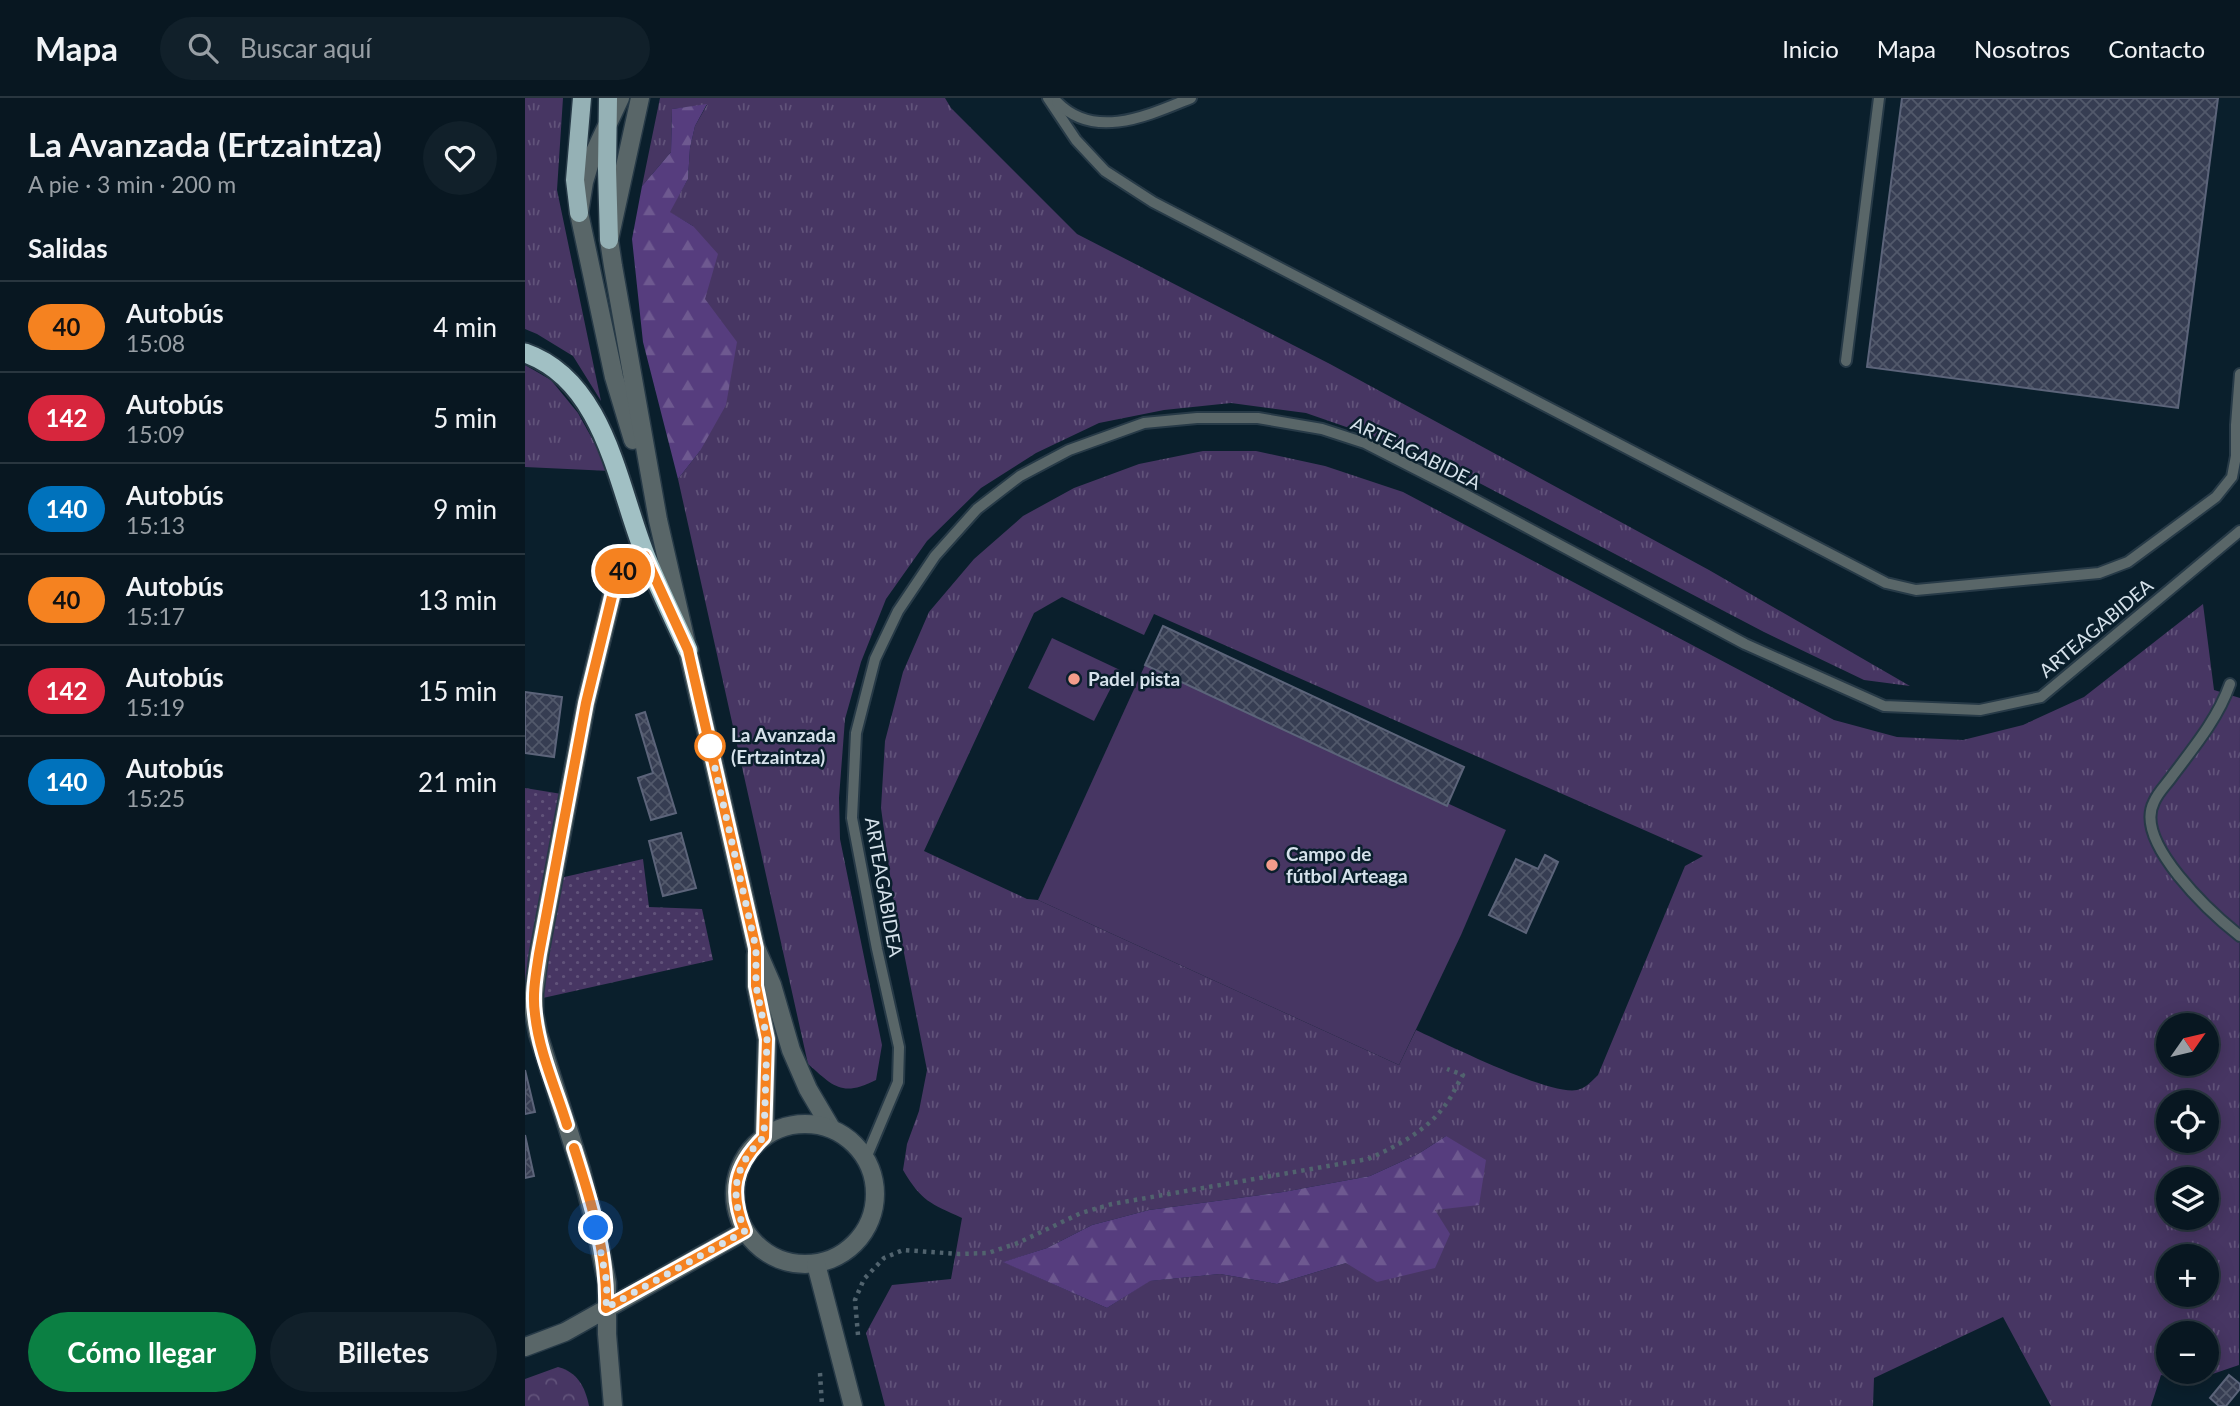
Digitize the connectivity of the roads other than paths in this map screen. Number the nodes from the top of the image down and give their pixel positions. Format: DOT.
graph roads {
  1 [pos="582,98"];
  2 [pos="608,98"];
  3 [pos="620,98"];
  4 [pos="640,98"];
  5 [pos="1050,98"];
  6 [pos="1191,98"];
  7 [pos="1879,98"];
  8 [pos="608,121"];
  9 [pos="579,213"];
  10 [pos="609,240"];
  11 [pos="525,352"];
  12 [pos="1846,361"];
  13 [pos="2240,374"];
  14 [pos="658,520"];
  15 [pos="2240,531"];
  16 [pos="645,556"];
  17 [pos="688,650"];
  18 [pos="2229,684"];
  19 [pos="2240,936"];
  20 [pos="756,948"];
  21 [pos="831,1128"];
  22 [pos="764,1137"];
  23 [pos="866,1158"];
  24 [pos="745,1231"];
  25 [pos="816,1264"];
  26 [pos="606,1308"];
  27 [pos="525,1347"];
  28 [pos="613,1406"];
  29 [pos="853,1406"];
  1 -- 9 [label="main road"];
  2 -- 8 [label="main road"];
  3 -- 8 [label="street"];
  4 -- 10 [label="street"];
  5 -- 6 [label="lane"];
  5 -- 13 [label="lane"];
  7 -- 12 [label="lane"];
  8 -- 9 [label="street"];
  8 -- 10 [label="main road"];
  9 -- 14 [label="street"];
  10 -- 14 [label="street"];
  11 -- 16 [label="highway"];
  14 -- 17 [label="street"];
  15 -- 23 [label="lane, ARTEAGABIDEA"];
  16 -- 17 [label="highway"];
  16 -- 26 [label="street"];
  17 -- 20 [label="street"];
  18 -- 19 [label="lane"];
  20 -- 21 [label="street"];
  20 -- 22 [label="street"];
  21 -- 22 [label="street"];
  21 -- 23 [label="street"];
  22 -- 24 [label="street"];
  23 -- 25 [label="street"];
  24 -- 25 [label="street"];
  24 -- 26 [label="street"];
  25 -- 29 [label="street"];
  26 -- 27 [label="street"];
  26 -- 28 [label="street"];
}
